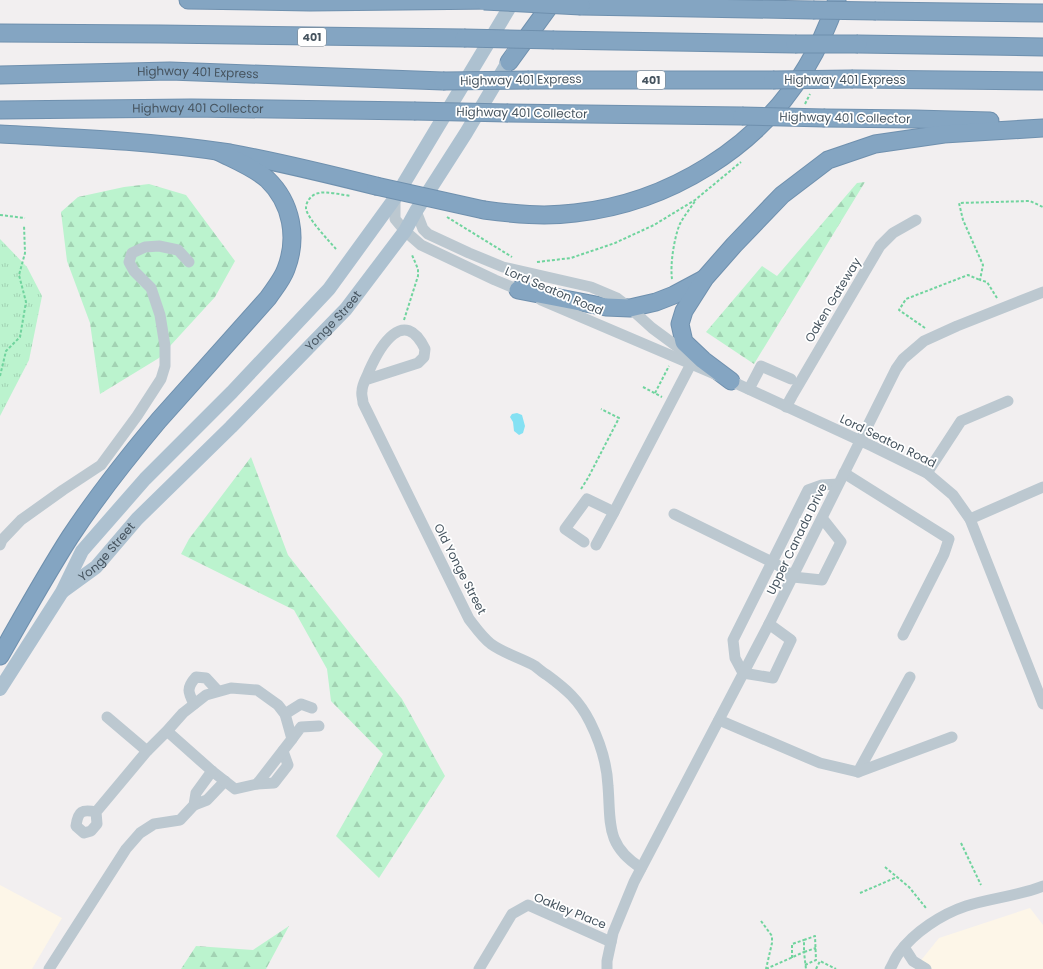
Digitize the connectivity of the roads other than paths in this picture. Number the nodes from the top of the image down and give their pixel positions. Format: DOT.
graph roads {
  1 [pos="188,0"];
  2 [pos="198,0"];
  3 [pos="489,0"];
  4 [pos="514,0"];
  5 [pos="545,0"];
  6 [pos="554,0"];
  7 [pos="837,0"];
  8 [pos="1043,13"];
  9 [pos="0,33"];
  10 [pos="1043,47"];
  11 [pos="509,62"];
  12 [pos="0,75"];
  13 [pos="1043,81"];
  14 [pos="0,110"];
  15 [pos="1043,123"];
  16 [pos="1043,128"];
  17 [pos="0,134"];
  18 [pos="219,152"];
  19 [pos="395,198"];
  20 [pos="416,211"];
  21 [pos="916,220"];
  22 [pos="405,231"];
  23 [pos="189,262"];
  24 [pos="706,278"];
  25 [pos="518,290"];
  26 [pos="1043,292"];
  27 [pos="630,308"];
  28 [pos="691,364"];
  29 [pos="791,379"];
  30 [pos="365,380"];
  31 [pos="731,381"];
  32 [pos="749,390"];
  33 [pos="1008,401"];
  34 [pos="786,407"];
  35 [pos="860,441"];
  36 [pos="844,473"];
  37 [pos="926,473"];
  38 [pos="838,484"];
  39 [pos="1043,487"];
  40 [pos="614,512"];
  41 [pos="674,514"];
  42 [pos="822,518"];
  43 [pos="970,519"];
  44 [pos="584,542"];
  45 [pos="0,545"];
  46 [pos="596,545"];
  47 [pos="772,562"];
  48 [pos="793,577"];
  49 [pos="62,592"];
  50 [pos="769,624"];
  51 [pos="903,635"];
  52 [pos="0,656"];
  53 [pos="743,673"];
  54 [pos="910,677"];
  55 [pos="0,689"];
  56 [pos="218,691"];
  57 [pos="194,704"];
  58 [pos="1043,704"];
  59 [pos="312,708"];
  60 [pos="285,714"];
  61 [pos="107,717"];
  62 [pos="719,720"];
  63 [pos="319,726"];
  64 [pos="167,731"];
  65 [pos="952,736"];
  66 [pos="292,739"];
  67 [pos="147,751"];
  68 [pos="212,771"];
  69 [pos="858,772"];
  70 [pos="225,781"];
  71 [pos="194,805"];
  72 [pos="96,812"];
  73 [pos="641,868"];
  74 [pos="1043,886"];
  75 [pos="611,942"];
  76 [pos="904,947"];
  77 [pos="49,969"];
  78 [pos="479,969"];
  79 [pos="607,969"];
  80 [pos="890,969"];
  81 [pos="926,969"];
  1 -- 2 [label="highway"];
  2 -- 3 [label="highway"];
  3 -- 8 [label="highway, bridge"];
  4 -- 19 [label="main road, Yonge Street"];
  5 -- 11 [label="main road, Yonge Street"];
  6 -- 11 [label="highway"];
  7 -- 18 [label="highway, bridge"];
  9 -- 10 [label="highway, 401, bridge"];
  11 -- 20 [label="main road, Yonge Street"];
  12 -- 13 [label="highway, Highway 401 Express / 401, bridge"];
  14 -- 15 [label="highway, Highway 401 Collector, bridge"];
  16 -- 24 [label="highway"];
  17 -- 18 [label="highway"];
  18 -- 52 [label="highway"];
  19 -- 22 [label="street, Lord Seaton Road"];
  19 -- 49 [label="main road, Yonge Street"];
  20 -- 22 [label="main road, Yonge Street"];
  20 -- 27 [label="street, Lord Seaton Road"];
  21 -- 34 [label="street, Oaken Gateway"];
  22 -- 25 [label="street, Lord Seaton Road"];
  22 -- 49 [label="main road, Yonge Street"];
  23 -- 45 [label="street"];
  24 -- 27 [label="highway"];
  24 -- 31 [label="highway"];
  25 -- 27 [label="highway"];
  25 -- 28 [label="street, Lord Seaton Road"];
  26 -- 35 [label="street, Upper Canada Drive"];
  27 -- 31 [label="street, Lord Seaton Road"];
  28 -- 31 [label="street, Lord Seaton Road"];
  28 -- 40 [label="street"];
  29 -- 32 [label="street"];
  30 -- 30 [label="street, Old Yonge Street"];
  30 -- 73 [label="street, Old Yonge Street"];
  31 -- 32 [label="street, Lord Seaton Road"];
  32 -- 34 [label="street, Lord Seaton Road"];
  33 -- 37 [label="street"];
  34 -- 35 [label="street, Lord Seaton Road"];
  35 -- 36 [label="street, Upper Canada Drive"];
  35 -- 37 [label="street, Lord Seaton Road"];
  36 -- 38 [label="street, Upper Canada Drive"];
  36 -- 51 [label="street"];
  37 -- 43 [label="street, Lord Seaton Road"];
  38 -- 42 [label="street, Upper Canada Drive"];
  38 -- 47 [label="street"];
  39 -- 43 [label="street"];
  40 -- 44 [label="street"];
  40 -- 46 [label="street"];
  41 -- 47 [label="street"];
  42 -- 48 [label="street, Upper Canada Drive"];
  42 -- 48 [label="street"];
  43 -- 58 [label="street, Lord Seaton Road"];
  47 -- 48 [label="street"];
  47 -- 53 [label="street"];
  48 -- 50 [label="street, Upper Canada Drive"];
  49 -- 55 [label="main road, Yonge Street"];
  50 -- 53 [label="street, Upper Canada Drive"];
  50 -- 53 [label="street"];
  53 -- 62 [label="street, Upper Canada Drive"];
  54 -- 69 [label="street"];
  56 -- 57 [label="street"];
  56 -- 57 [label="street"];
  56 -- 60 [label="street"];
  57 -- 64 [label="street"];
  59 -- 60 [label="street"];
  60 -- 66 [label="street"];
  61 -- 67 [label="street"];
  62 -- 69 [label="street"];
  62 -- 73 [label="street, Upper Canada Drive"];
  63 -- 66 [label="street"];
  64 -- 67 [label="street"];
  64 -- 68 [label="street"];
  65 -- 69 [label="street"];
  66 -- 70 [label="street"];
  67 -- 72 [label="street"];
  68 -- 70 [label="street"];
  68 -- 71 [label="street"];
  70 -- 71 [label="street"];
  71 -- 77 [label="street"];
  73 -- 75 [label="street"];
  74 -- 76 [label="street"];
  75 -- 78 [label="street, Oakley Place"];
  75 -- 79 [label="street"];
  76 -- 80 [label="street"];
  76 -- 81 [label="street"];
}
